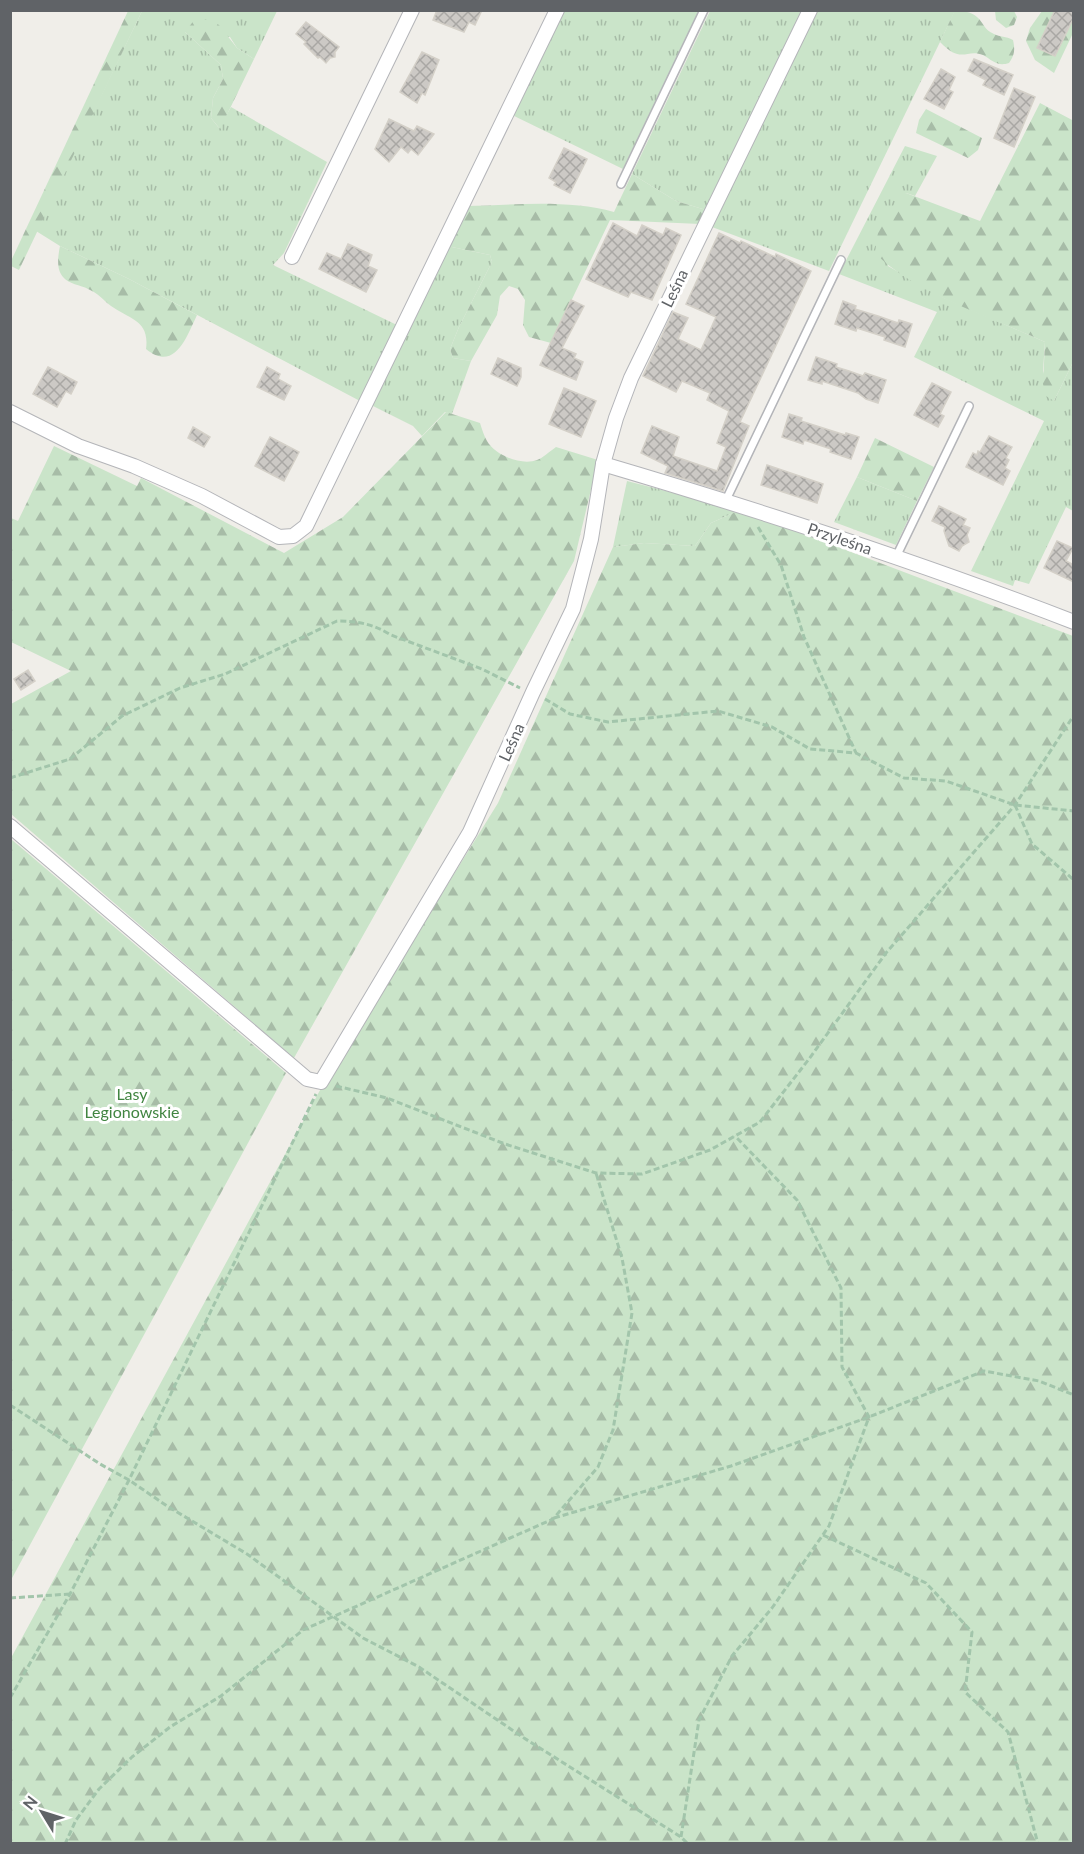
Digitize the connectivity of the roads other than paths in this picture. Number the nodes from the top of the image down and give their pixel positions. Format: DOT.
graph roads {
  1 [pos="412,10"];
  2 [pos="557,10"];
  3 [pos="704,10"];
  4 [pos="810,10"];
  5 [pos="621,184"];
  6 [pos="292,256"];
  7 [pos="840,260"];
  8 [pos="969,406"];
  9 [pos="10,412"];
  10 [pos="603,464"];
  11 [pos="726,500"];
  12 [pos="896,557"];
  13 [pos="1074,622"];
  14 [pos="10,826"];
  1 -- 6 [label="street"];
  2 -- 9 [label="street"];
  3 -- 5 [label="lane"];
  4 -- 10 [label="street, Leśna"];
  7 -- 11 [label="lane"];
  8 -- 12 [label="lane"];
  10 -- 11 [label="street, Przyleśna"];
  10 -- 14 [label="street, Leśna"];
  11 -- 12 [label="street, Przyleśna"];
  12 -- 13 [label="street, Przyleśna"];
}
